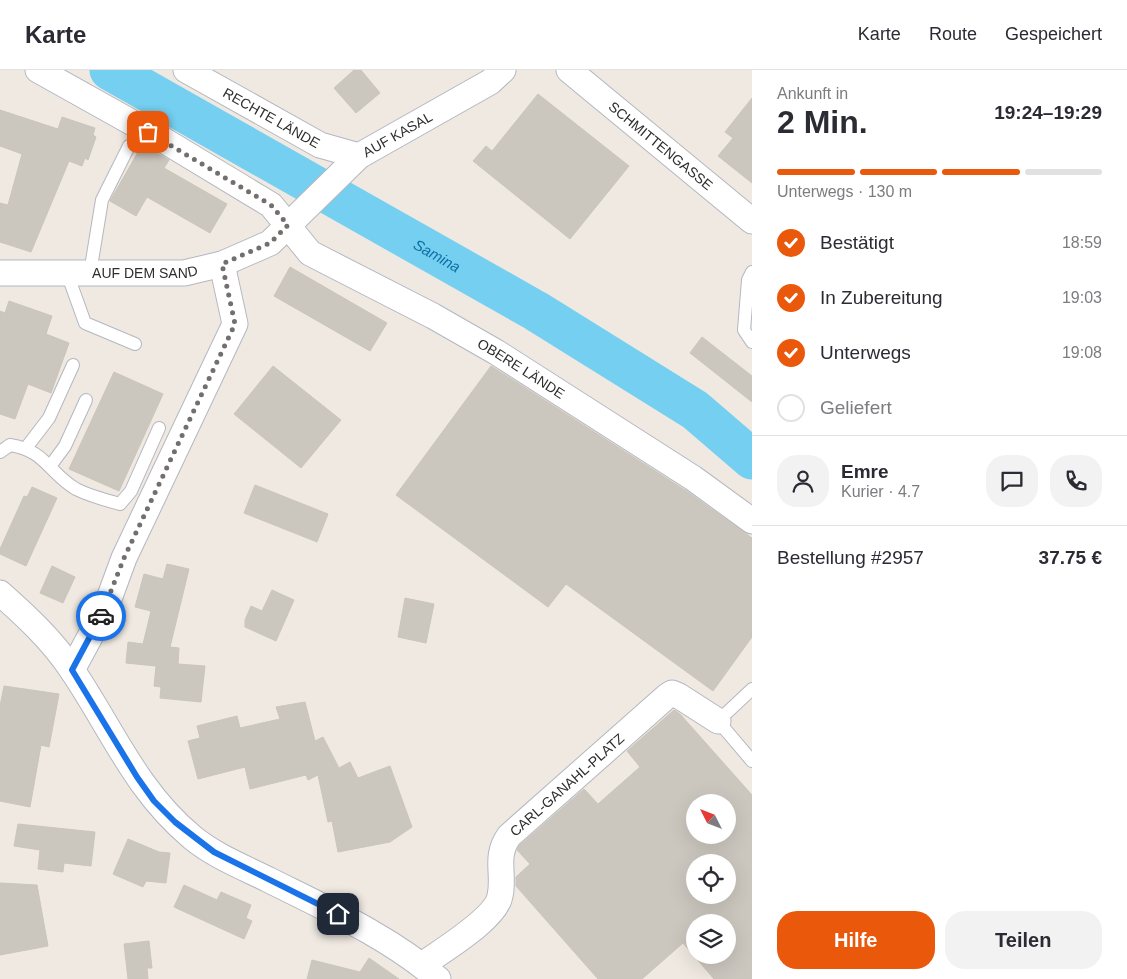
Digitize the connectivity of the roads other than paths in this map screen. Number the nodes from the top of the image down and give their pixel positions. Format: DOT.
graph roads {
  1 [pos="38,70"];
  2 [pos="186,70"];
  3 [pos="502,70"];
  4 [pos="569,70"];
  5 [pos="129,146"];
  6 [pos="351,162"];
  7 [pos="295,219"];
  8 [pos="752,221"];
  9 [pos="222,264"];
  10 [pos="752,272"];
  11 [pos="0,273"];
  12 [pos="79,273"];
  13 [pos="752,342"];
  14 [pos="136,344"];
  15 [pos="73,365"];
  16 [pos="86,400"];
  17 [pos="159,428"];
  18 [pos="26,448"];
  19 [pos="0,452"];
  20 [pos="51,465"];
  21 [pos="752,521"];
  22 [pos="0,593"];
  23 [pos="72,670"];
  24 [pos="752,690"];
  25 [pos="718,721"];
  26 [pos="752,761"];
  27 [pos="430,972"];
  1 -- 7 [label="street, OBERE LÄNDE"];
  2 -- 6 [label="street, RECHTE LÄNDE"];
  3 -- 6 [label="street, AUF KASAL"];
  4 -- 8 [label="street, SCHMITTENGASSE"];
  5 -- 12 [label="lane"];
  6 -- 7 [label="street, AUF KASAL"];
  7 -- 9 [label="street, AUF DEM SAND"];
  7 -- 21 [label="street, OBERE LÄNDE"];
  9 -- 12 [label="street, AUF DEM SAND"];
  9 -- 23 [label="street"];
  10 -- 13 [label="lane"];
  11 -- 12 [label="street, AUF DEM SAND"];
  12 -- 14 [label="lane"];
  15 -- 18 [label="lane"];
  16 -- 20 [label="lane"];
  17 -- 20 [label="lane"];
  18 -- 19 [label="lane"];
  18 -- 20 [label="lane"];
  22 -- 23 [label="street"];
  23 -- 27 [label="street"];
  24 -- 25 [label="lane"];
  25 -- 26 [label="lane, CARL-GANAHL-PLATZ"];
  25 -- 27 [label="street, CARL-GANAHL-PLATZ"];
}
